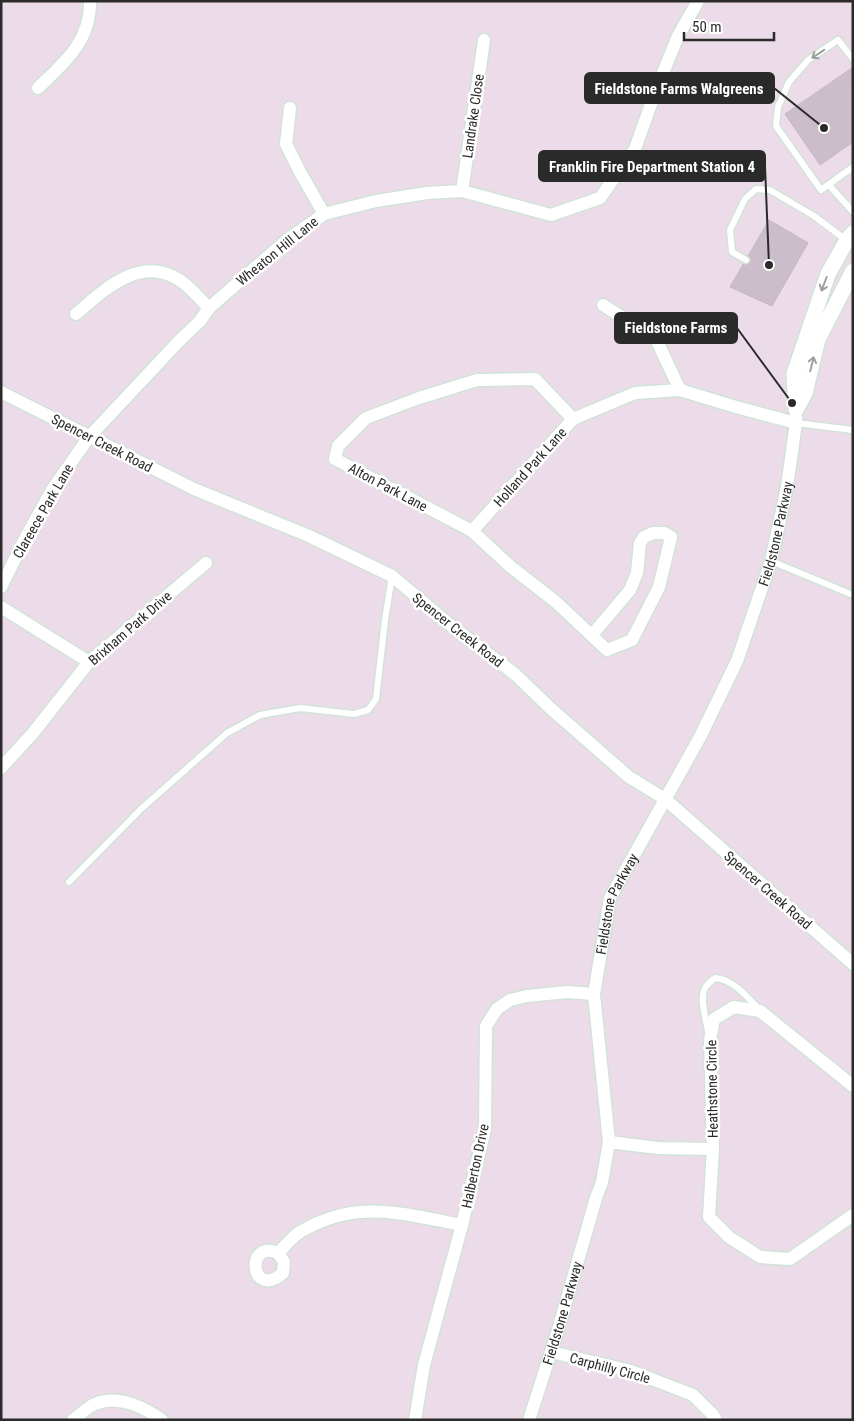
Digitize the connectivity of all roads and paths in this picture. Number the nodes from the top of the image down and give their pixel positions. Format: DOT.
graph roads {
  1 [pos="90,1"];
  2 [pos="698,1"];
  3 [pos="484,40"];
  4 [pos="853,59"];
  5 [pos="38,88"];
  6 [pos="290,108"];
  7 [pos="853,167"];
  8 [pos="829,185"];
  9 [pos="462,192"];
  10 [pos="853,212"];
  11 [pos="324,214"];
  12 [pos="851,239"];
  13 [pos="746,260"];
  14 [pos="853,270"];
  15 [pos="603,305"];
  16 [pos="210,308"];
  17 [pos="76,314"];
  18 [pos="680,390"];
  19 [pos="1,392"];
  20 [pos="796,416"];
  21 [pos="573,419"];
  22 [pos="853,430"];
  23 [pos="89,437"];
  24 [pos="472,531"];
  25 [pos="771,561"];
  26 [pos="206,563"];
  27 [pos="392,576"];
  28 [pos="1,587"];
  29 [pos="853,595"];
  30 [pos="1,608"];
  31 [pos="592,635"];
  32 [pos="89,662"];
  33 [pos="1,768"];
  34 [pos="665,799"];
  35 [pos="69,882"];
  36 [pos="853,964"];
  37 [pos="594,994"];
  38 [pos="760,1011"];
  39 [pos="710,1040"];
  40 [pos="853,1086"];
  41 [pos="609,1142"];
  42 [pos="713,1149"];
  43 [pos="853,1215"];
  44 [pos="462,1225"];
  45 [pos="278,1253"];
  46 [pos="551,1352"];
  47 [pos="73,1420"];
  48 [pos="162,1420"];
  49 [pos="415,1420"];
  50 [pos="529,1420"];
  51 [pos="716,1420"];
  1 -- 5 [label="street"];
  2 -- 9 [label="street, Wheaton Hill Lane"];
  3 -- 9 [label="street, Landrake Close"];
  4 -- 8 [label="lane, one-way"];
  6 -- 11 [label="street"];
  7 -- 8 [label="lane"];
  8 -- 10 [label="lane"];
  9 -- 11 [label="street, Wheaton Hill Lane"];
  11 -- 16 [label="street, Wheaton Hill Lane"];
  12 -- 13 [label="lane"];
  12 -- 20 [label="street, Fieldstone Parkway, one-way"];
  20 -- 14 [label="street, Fieldstone Parkway, one-way"];
  15 -- 18 [label="street"];
  16 -- 17 [label="street"];
  16 -- 23 [label="street, Wheaton Hill Lane"];
  18 -- 20 [label="street, Holland Park Lane"];
  18 -- 21 [label="street, Holland Park Lane"];
  19 -- 23 [label="street, Spencer Creek Road"];
  20 -- 22 [label="lane"];
  20 -- 25 [label="street, Fieldstone Parkway"];
  21 -- 24 [label="street, Holland Park Lane"];
  21 -- 24 [label="street, Alton Park Lane"];
  23 -- 27 [label="street, Spencer Creek Road"];
  23 -- 28 [label="street, Clareece Park Lane"];
  24 -- 31 [label="street, Alton Park Lane"];
  25 -- 29 [label="lane"];
  25 -- 34 [label="street, Fieldstone Parkway"];
  26 -- 32 [label="street, Brixham Park Drive"];
  27 -- 34 [label="street, Spencer Creek Road"];
  27 -- 35 [label="lane"];
  30 -- 32 [label="street"];
  31 -- 31 [label="street, Alton Park Lane"];
  32 -- 33 [label="street, Brixham Park Drive"];
  34 -- 36 [label="street, Spencer Creek Road"];
  34 -- 37 [label="street, Fieldstone Parkway"];
  37 -- 41 [label="street, Fieldstone Parkway"];
  37 -- 44 [label="street, Halberton Drive"];
  38 -- 39 [label="street, Heathstone Circle"];
  38 -- 39 [label="lane"];
  38 -- 40 [label="street"];
  39 -- 42 [label="street, Heathstone Circle"];
  41 -- 42 [label="street, Heathstone Circle"];
  41 -- 46 [label="street, Fieldstone Parkway"];
  42 -- 43 [label="street, Heathstone Circle"];
  44 -- 45 [label="street"];
  44 -- 49 [label="street, Halberton Drive"];
  46 -- 50 [label="street, Fieldstone Parkway"];
  46 -- 51 [label="street, Carphilly Circle"];
  47 -- 48 [label="street"];
}
